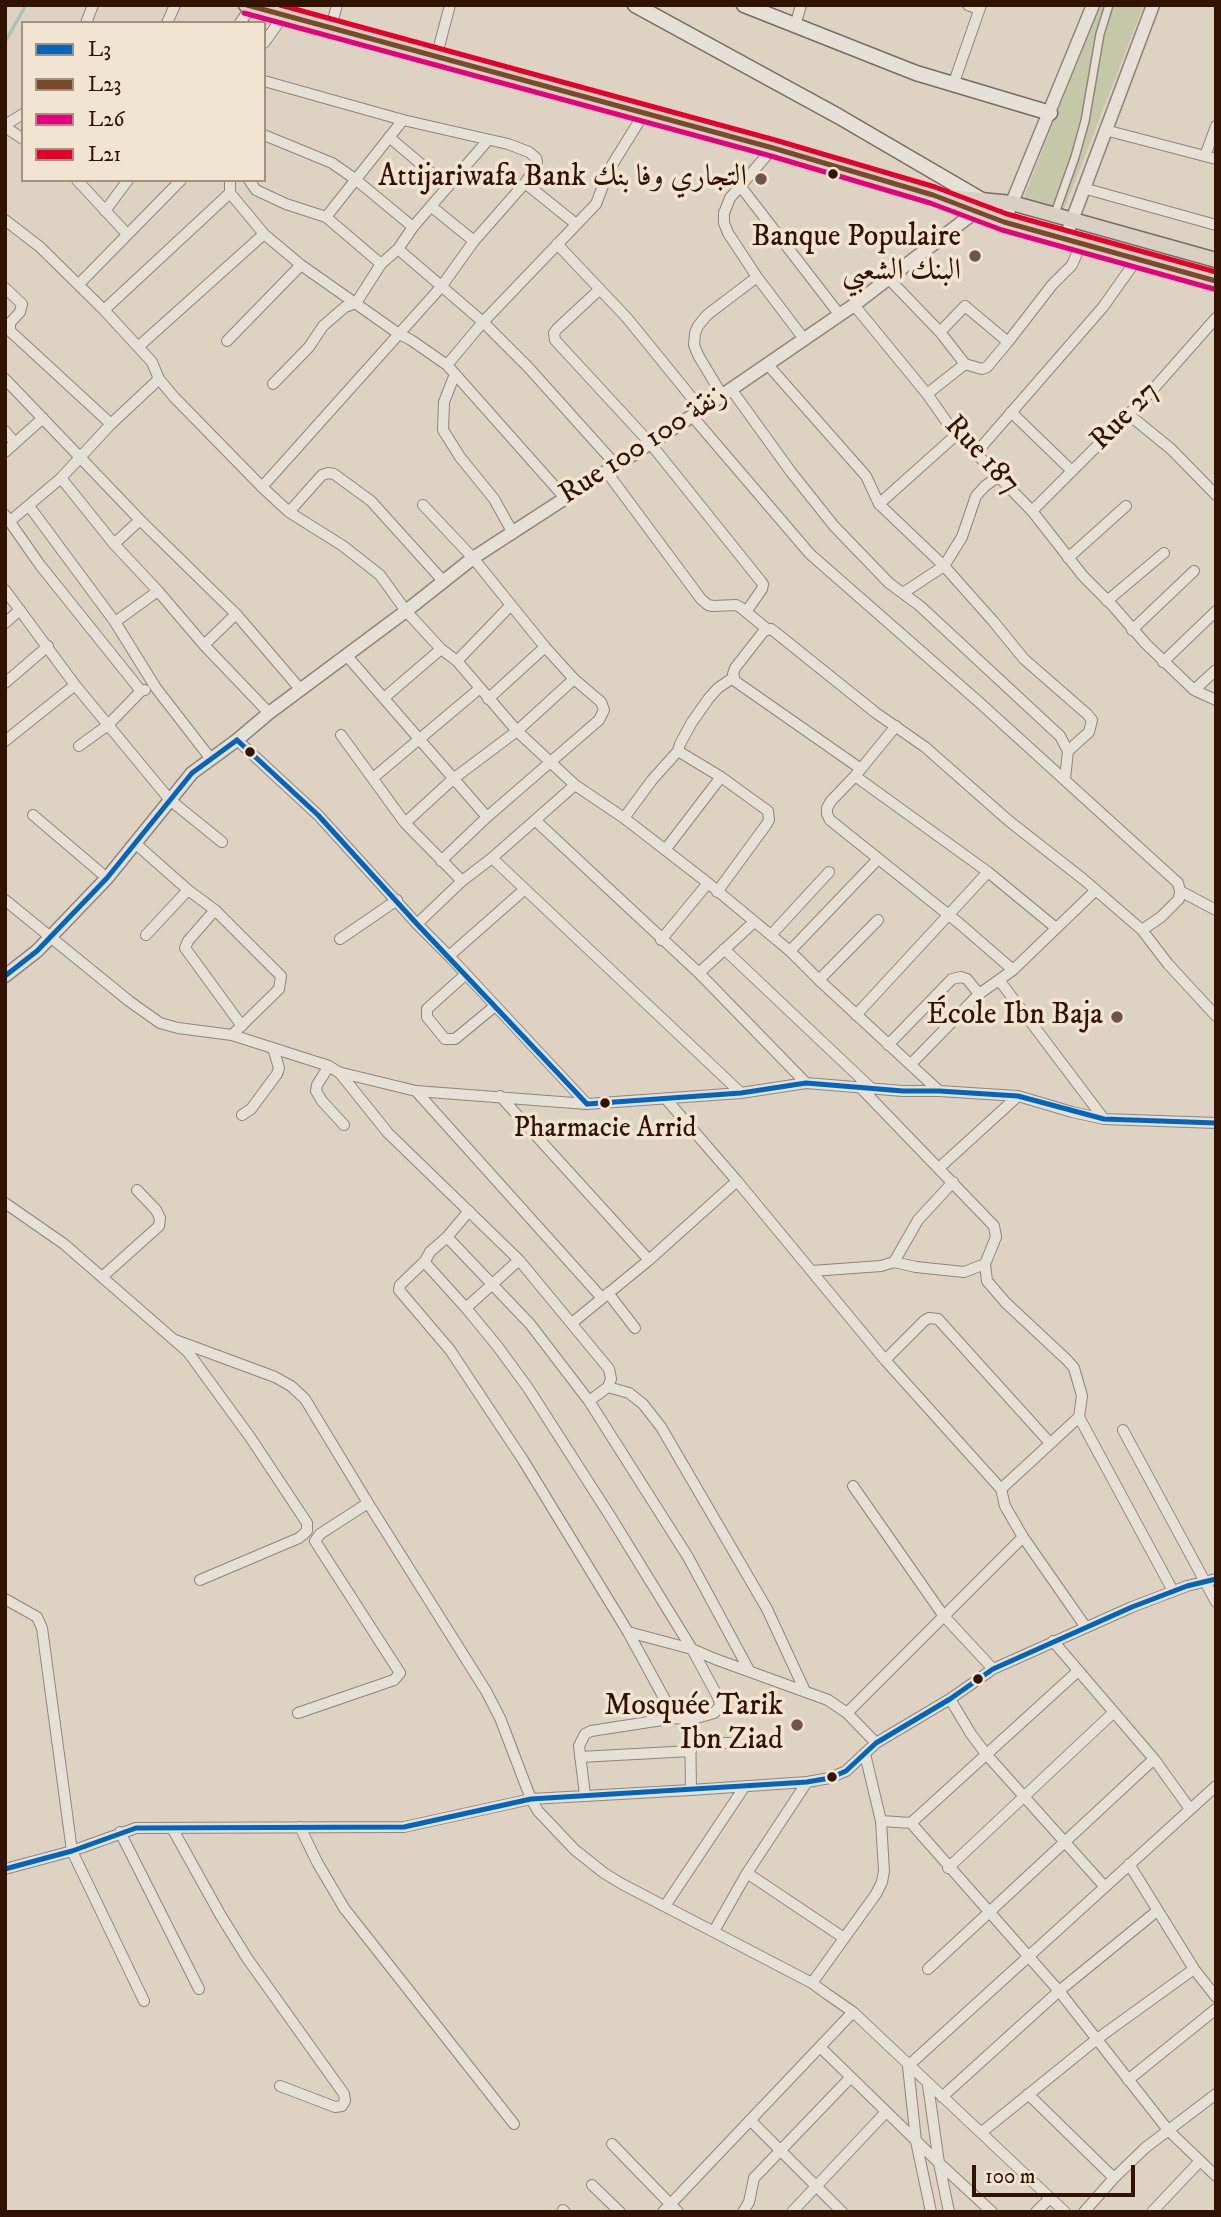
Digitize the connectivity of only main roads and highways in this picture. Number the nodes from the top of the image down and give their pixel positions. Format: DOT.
graph roads {
  1 [pos="635,5"];
  2 [pos="744,5"];
  3 [pos="248,6"];
  4 [pos="1050,113"];
  5 [pos="979,206"];
  6 [pos="1216,260"];
  7 [pos="1216,281"];
  1 -- 5 [label="main road"];
  2 -- 4 [label="main road"];
  3 -- 5 [label="main road"];
  5 -- 6 [label="main road"];
  5 -- 7 [label="main road"];
}
